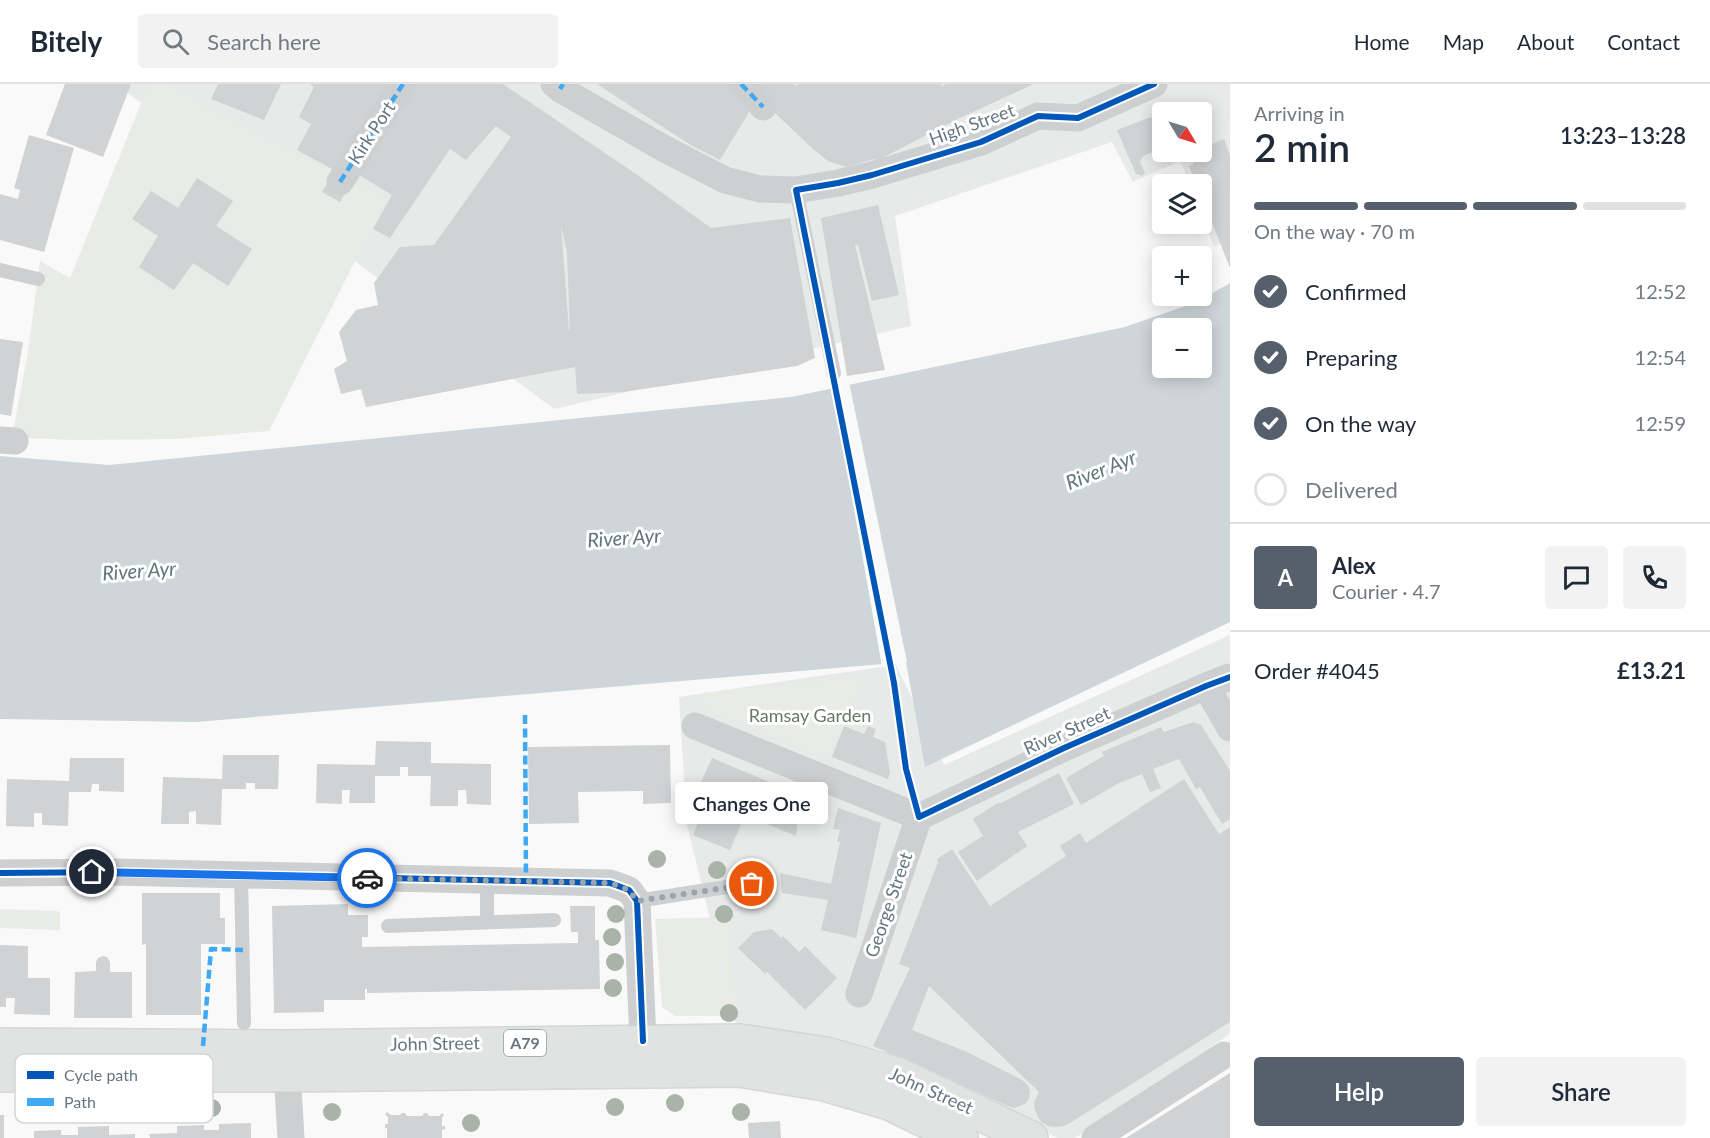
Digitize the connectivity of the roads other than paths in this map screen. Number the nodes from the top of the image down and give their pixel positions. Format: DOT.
graph roads {
  1 [pos="403,84"];
  2 [pos="741,84"];
  3 [pos="1154,84"];
  4 [pos="559,86"];
  5 [pos="763,107"];
  6 [pos="340,182"];
  7 [pos="796,190"];
  8 [pos="0,270"];
  9 [pos="38,279"];
  10 [pos="834,373"];
  11 [pos="1218,681"];
  12 [pos="695,726"];
  13 [pos="1230,728"];
  14 [pos="919,817"];
  15 [pos="0,873"];
  16 [pos="241,875"];
  17 [pos="487,880"];
  18 [pos="752,884"];
  19 [pos="637,901"];
  20 [pos="555,920"];
  21 [pos="487,922"];
  22 [pos="388,926"];
  23 [pos="859,994"];
  24 [pos="244,1023"];
  25 [pos="643,1041"];
  26 [pos="0,1044"];
  27 [pos="168,1054"];
  28 [pos="1224,1055"];
  29 [pos="213,1057"];
  30 [pos="286,1061"];
  31 [pos="213,1065"];
  32 [pos="15,1074"];
  33 [pos="0,1075"];
  34 [pos="291,1138"];
  35 [pos="960,1138"];
  36 [pos="1031,1138"];
  37 [pos="1095,1138"];
  1 -- 6 [label="street, Kirk Port"];
  2 -- 5 [label="street"];
  3 -- 7 [label="street, High Street"];
  4 -- 7 [label="street, High Street"];
  7 -- 10 [label="lane"];
  8 -- 9 [label="lane"];
  11 -- 13 [label="street"];
  11 -- 14 [label="street, River Street"];
  12 -- 14 [label="street"];
  14 -- 23 [label="street, George Street"];
  15 -- 16 [label="street"];
  16 -- 17 [label="street"];
  16 -- 24 [label="lane"];
  17 -- 19 [label="street"];
  17 -- 21 [label="lane"];
  18 -- 19 [label="lane"];
  19 -- 25 [label="street"];
  20 -- 21 [label="lane"];
  21 -- 22 [label="lane"];
  25 -- 30 [label="main road, John Street / A79"];
  25 -- 36 [label="main road, John Street / A79"];
  26 -- 27 [label="main road, John Street / A79"];
  28 -- 37 [label="street"];
  29 -- 30 [label="main road, John Street / A79"];
  30 -- 31 [label="main road, John Street / A79"];
  30 -- 34 [label="street"];
  30 -- 35 [label="main road, John Street / A79"];
  32 -- 33 [label="main road, John Street / A79"];
}
